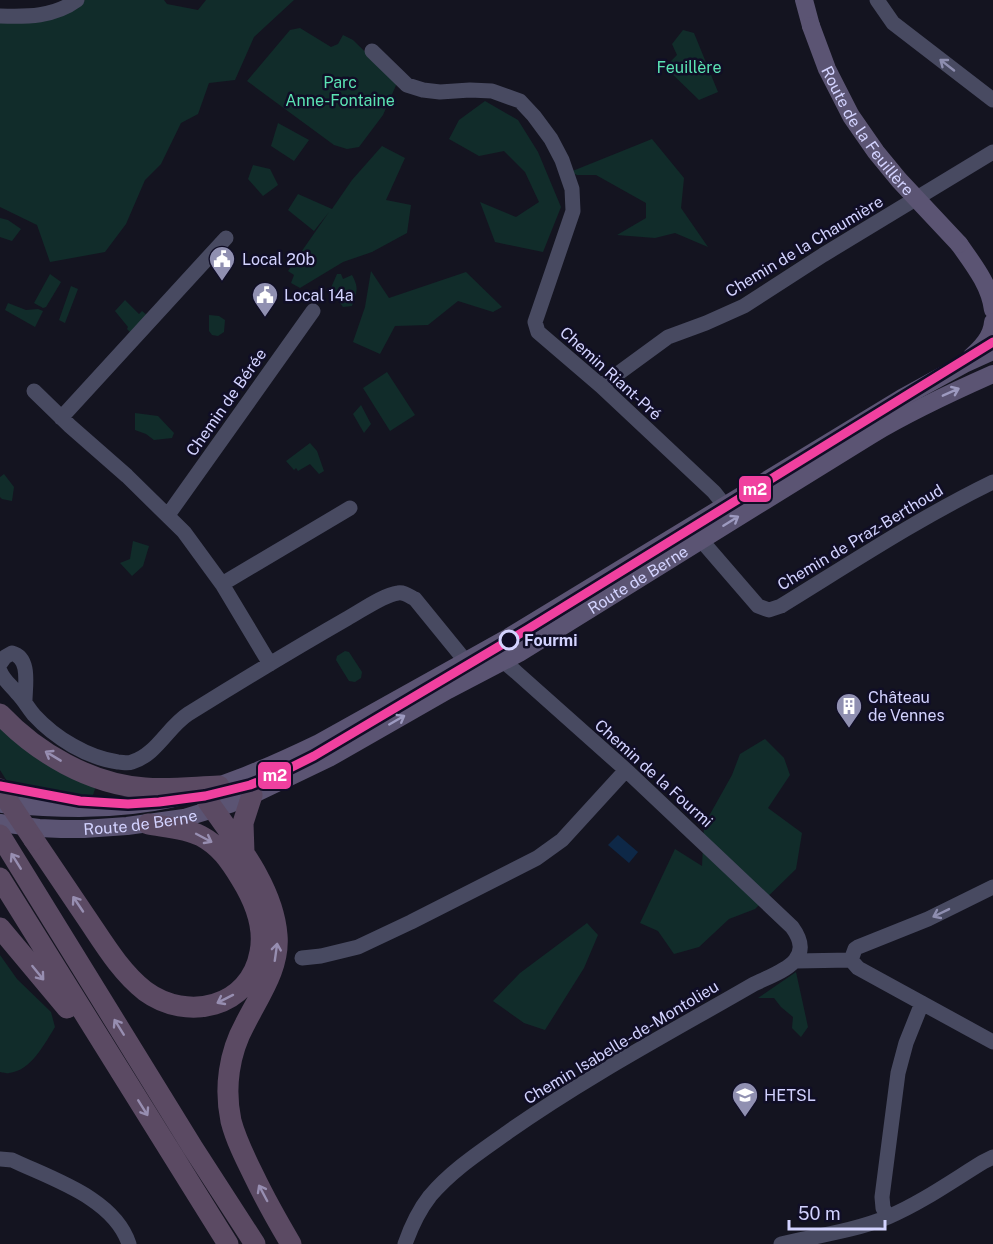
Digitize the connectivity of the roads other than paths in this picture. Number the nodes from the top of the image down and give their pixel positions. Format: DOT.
graph roads {
  1 [pos="77,0"];
  2 [pos="804,0"];
  3 [pos="877,0"];
  4 [pos="0,16"];
  5 [pos="372,51"];
  6 [pos="993,100"];
  7 [pos="993,152"];
  8 [pos="226,238"];
  9 [pos="959,244"];
  10 [pos="993,278"];
  11 [pos="993,310"];
  12 [pos="313,311"];
  13 [pos="993,322"];
  14 [pos="993,351"];
  15 [pos="964,364"];
  16 [pos="993,374"];
  17 [pos="601,387"];
  18 [pos="34,391"];
  19 [pos="61,418"];
  20 [pos="993,482"];
  21 [pos="725,506"];
  22 [pos="350,508"];
  23 [pos="168,515"];
  24 [pos="701,540"];
  25 [pos="222,584"];
  26 [pos="488,648"];
  27 [pos="502,661"];
  28 [pos="0,664"];
  29 [pos="270,664"];
  30 [pos="471,667"];
  31 [pos="0,671"];
  32 [pos="25,701"];
  33 [pos="0,714"];
  34 [pos="626,770"];
  35 [pos="210,788"];
  36 [pos="0,789"];
  37 [pos="252,795"];
  38 [pos="0,804"];
  39 [pos="213,809"];
  40 [pos="148,824"];
  41 [pos="0,832"];
  42 [pos="244,853"];
  43 [pos="0,878"];
  44 [pos="0,885"];
  45 [pos="993,887"];
  46 [pos="23,916"];
  47 [pos="0,928"];
  48 [pos="302,958"];
  49 [pos="851,960"];
  50 [pos="796,961"];
  51 [pos="922,1003"];
  52 [pos="993,1042"];
  53 [pos="120,1072"];
  54 [pos="993,1157"];
  55 [pos="0,1159"];
  56 [pos="888,1217"];
  57 [pos="129,1244"];
  58 [pos="228,1244"];
  59 [pos="255,1244"];
  60 [pos="291,1244"];
  61 [pos="405,1244"];
  62 [pos="781,1244"];
  1 -- 4 [label="street"];
  2 -- 9 [label="main road, Route de la Feuillère, bridge"];
  6 -- 3 [label="street, one-way"];
  5 -- 17 [label="street, Chemin Riant-Pré"];
  7 -- 17 [label="street, Chemin de la Chaumière"];
  8 -- 19 [label="street"];
  9 -- 10 [label="main road, Route de la Feuillère"];
  9 -- 11 [label="main road, Route de la Feuillère"];
  12 -- 23 [label="street, Chemin de Bérée"];
  13 -- 15 [label="main road"];
  14 -- 15 [label="main road, Route de Berne"];
  15 -- 21 [label="main road, Route de Berne"];
  24 -- 16 [label="main road, Route de Berne, one-way"];
  17 -- 21 [label="street, Chemin Riant-Pré"];
  18 -- 19 [label="street"];
  19 -- 23 [label="street"];
  20 -- 24 [label="street, Chemin de Praz-Berthoud"];
  21 -- 26 [label="main road, Route de Berne"];
  22 -- 25 [label="street"];
  23 -- 25 [label="street"];
  24 -- 27 [label="main road, Route de Berne"];
  25 -- 29 [label="street"];
  26 -- 27 [label="street, Chemin de la Fourmi"];
  26 -- 30 [label="main road, Route de Berne"];
  27 -- 30 [label="main road, Route de Berne"];
  27 -- 34 [label="street, Chemin de la Fourmi"];
  28 -- 32 [label="street"];
  29 -- 30 [label="street"];
  29 -- 32 [label="street"];
  30 -- 35 [label="main road, Route de Berne"];
  37 -- 30 [label="main road, Route de Berne, one-way"];
  31 -- 32 [label="street"];
  35 -- 33 [label="highway, one-way"];
  34 -- 48 [label="street"];
  34 -- 50 [label="street, Chemin de la Fourmi"];
  35 -- 38 [label="main road, Route de Berne"];
  35 -- 39 [label="highway"];
  40 -- 36 [label="highway, one-way, bridge"];
  37 -- 39 [label="main road, Route de Berne"];
  37 -- 42 [label="highway"];
  39 -- 40 [label="main road, Route de Berne"];
  39 -- 42 [label="highway"];
  40 -- 41 [label="main road, Route de Berne"];
  59 -- 41 [label="highway, one-way"];
  60 -- 42 [label="highway, one-way"];
  43 -- 46 [label="highway"];
  44 -- 46 [label="highway"];
  45 -- 49 [label="street, one-way"];
  46 -- 53 [label="highway"];
  47 -- 53 [label="highway, one-way"];
  49 -- 50 [label="street, Chemin Isabelle-de-Montolieu"];
  49 -- 51 [label="street"];
  50 -- 61 [label="street, Chemin Isabelle-de-Montolieu"];
  51 -- 52 [label="street"];
  51 -- 56 [label="street"];
  53 -- 58 [label="highway, one-way"];
  54 -- 56 [label="street"];
  55 -- 57 [label="street"];
  56 -- 62 [label="street"];
}
